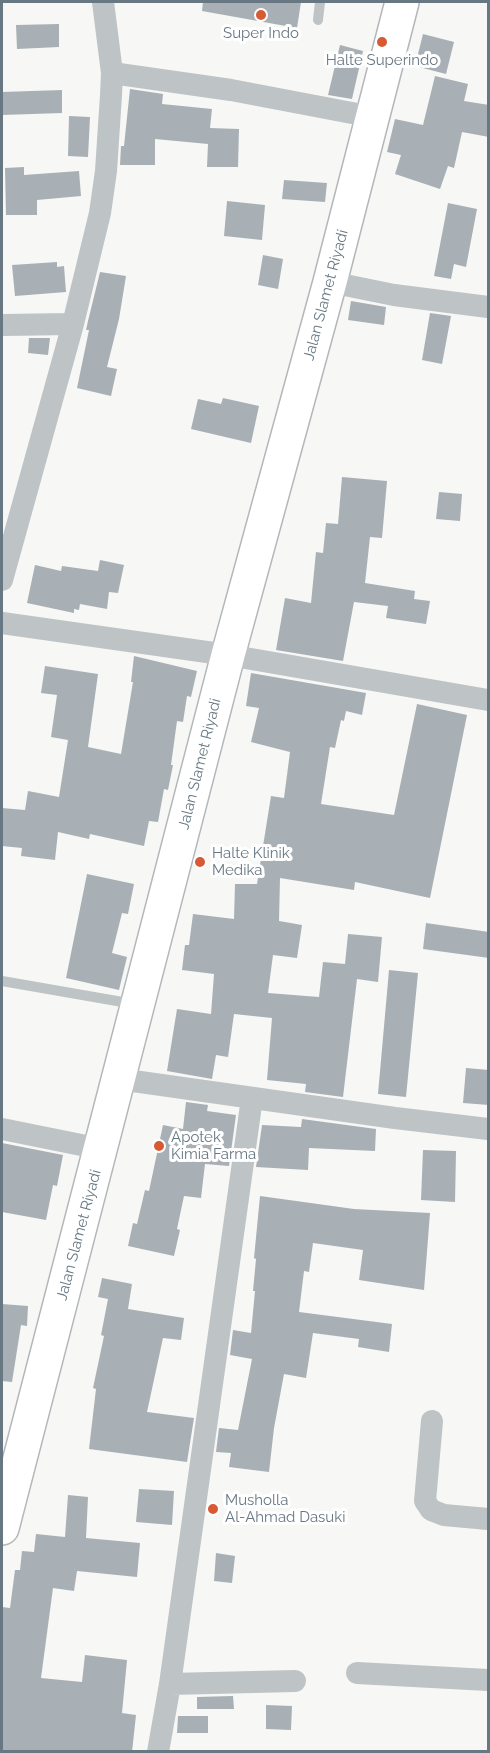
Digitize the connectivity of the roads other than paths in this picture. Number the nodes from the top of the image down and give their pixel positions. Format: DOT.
graph roads {
  1 [pos="103,2"];
  2 [pos="320,2"];
  3 [pos="402,2"];
  4 [pos="318,20"];
  5 [pos="112,73"];
  6 [pos="373,117"];
  7 [pos="330,282"];
  8 [pos="489,307"];
  9 [pos="72,324"];
  10 [pos="2,325"];
  11 [pos="2,580"];
  12 [pos="2,623"];
  13 [pos="228,656"];
  14 [pos="489,700"];
  15 [pos="2,981"];
  16 [pos="138,1005"];
  17 [pos="119,1079"];
  18 [pos="252,1098"];
  19 [pos="2,1129"];
  20 [pos="489,1129"];
  21 [pos="101,1149"];
  22 [pos="432,1421"];
  23 [pos="8,1480"];
  24 [pos="489,1519"];
  25 [pos="2,1528"];
  26 [pos="357,1674"];
  27 [pos="489,1680"];
  28 [pos="295,1681"];
  29 [pos="170,1684"];
  30 [pos="158,1752"];
  1 -- 5 [label="street"];
  2 -- 4 [label="lane"];
  3 -- 6 [label="main road, Jalan Slamet Riyadi"];
  5 -- 6 [label="street"];
  5 -- 9 [label="street"];
  6 -- 7 [label="main road, Jalan Slamet Riyadi"];
  7 -- 8 [label="street"];
  7 -- 13 [label="main road, Jalan Slamet Riyadi"];
  9 -- 10 [label="street"];
  9 -- 11 [label="street"];
  12 -- 13 [label="street"];
  13 -- 14 [label="street"];
  13 -- 16 [label="main road, Jalan Slamet Riyadi"];
  15 -- 16 [label="lane"];
  16 -- 17 [label="main road, Jalan Slamet Riyadi"];
  17 -- 18 [label="street"];
  17 -- 21 [label="main road, Jalan Slamet Riyadi"];
  18 -- 20 [label="street"];
  18 -- 29 [label="street"];
  19 -- 21 [label="street"];
  21 -- 23 [label="main road, Jalan Slamet Riyadi"];
  22 -- 24 [label="street"];
  23 -- 25 [label="main road, Jalan Slamet Riyadi"];
  26 -- 27 [label="street"];
  28 -- 29 [label="street"];
  29 -- 30 [label="street"];
}
